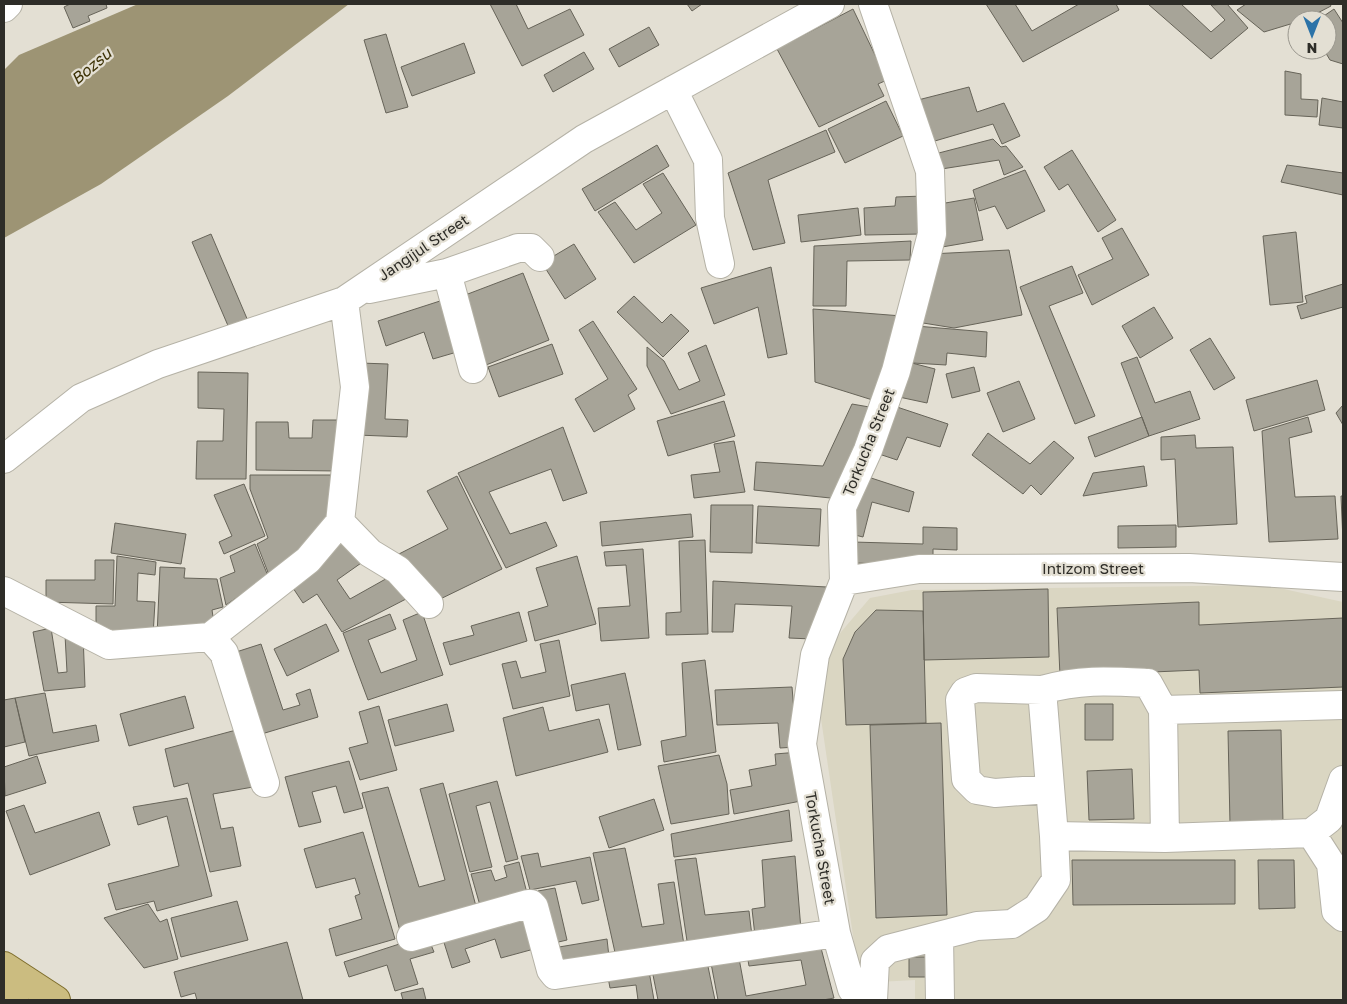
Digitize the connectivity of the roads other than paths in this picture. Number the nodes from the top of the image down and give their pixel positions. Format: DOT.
graph roads {
  1 [pos="8,4"];
  2 [pos="830,4"];
  3 [pos="872,4"];
  4 [pos="4,8"];
  5 [pos="673,90"];
  6 [pos="540,257"];
  7 [pos="720,264"];
  8 [pos="447,272"];
  9 [pos="351,296"];
  10 [pos="473,368"];
  11 [pos="4,459"];
  12 [pos="340,522"];
  13 [pos="1343,577"];
  14 [pos="844,581"];
  15 [pos="4,590"];
  16 [pos="429,604"];
  17 [pos="210,637"];
  18 [pos="1042,690"];
  19 [pos="1343,705"];
  20 [pos="1163,710"];
  21 [pos="1343,780"];
  22 [pos="265,784"];
  23 [pos="1050,789"];
  24 [pos="1311,833"];
  25 [pos="1054,836"];
  26 [pos="1166,838"];
  27 [pos="1343,917"];
  28 [pos="836,933"];
  29 [pos="411,936"];
  30 [pos="939,936"];
  31 [pos="13,982"];
  32 [pos="56,1000"];
  33 [pos="860,1000"];
  34 [pos="873,1000"];
  35 [pos="940,1000"];
  1 -- 4 [label="street"];
  2 -- 5 [label="street, Jangijul Street"];
  3 -- 14 [label="street, Torkucha Street"];
  5 -- 7 [label="street"];
  5 -- 9 [label="street, Jangijul Street"];
  6 -- 8 [label="street"];
  8 -- 9 [label="street"];
  8 -- 10 [label="street"];
  9 -- 11 [label="street, Jangijul Street"];
  9 -- 12 [label="street"];
  12 -- 16 [label="street"];
  12 -- 17 [label="street"];
  13 -- 14 [label="street, Intizom Street"];
  14 -- 28 [label="street, Torkucha Street"];
  15 -- 17 [label="street"];
  17 -- 22 [label="street"];
  18 -- 20 [label="street"];
  18 -- 23 [label="street"];
  18 -- 23 [label="street"];
  19 -- 20 [label="street"];
  20 -- 26 [label="street"];
  21 -- 24 [label="street"];
  23 -- 25 [label="street"];
  24 -- 26 [label="street"];
  24 -- 27 [label="street"];
  25 -- 26 [label="street"];
  25 -- 30 [label="street"];
  28 -- 29 [label="street"];
  28 -- 33 [label="street, Torkucha Street"];
  30 -- 34 [label="street"];
  30 -- 35 [label="street"];
  31 -- 32 [label="main road"];
}
